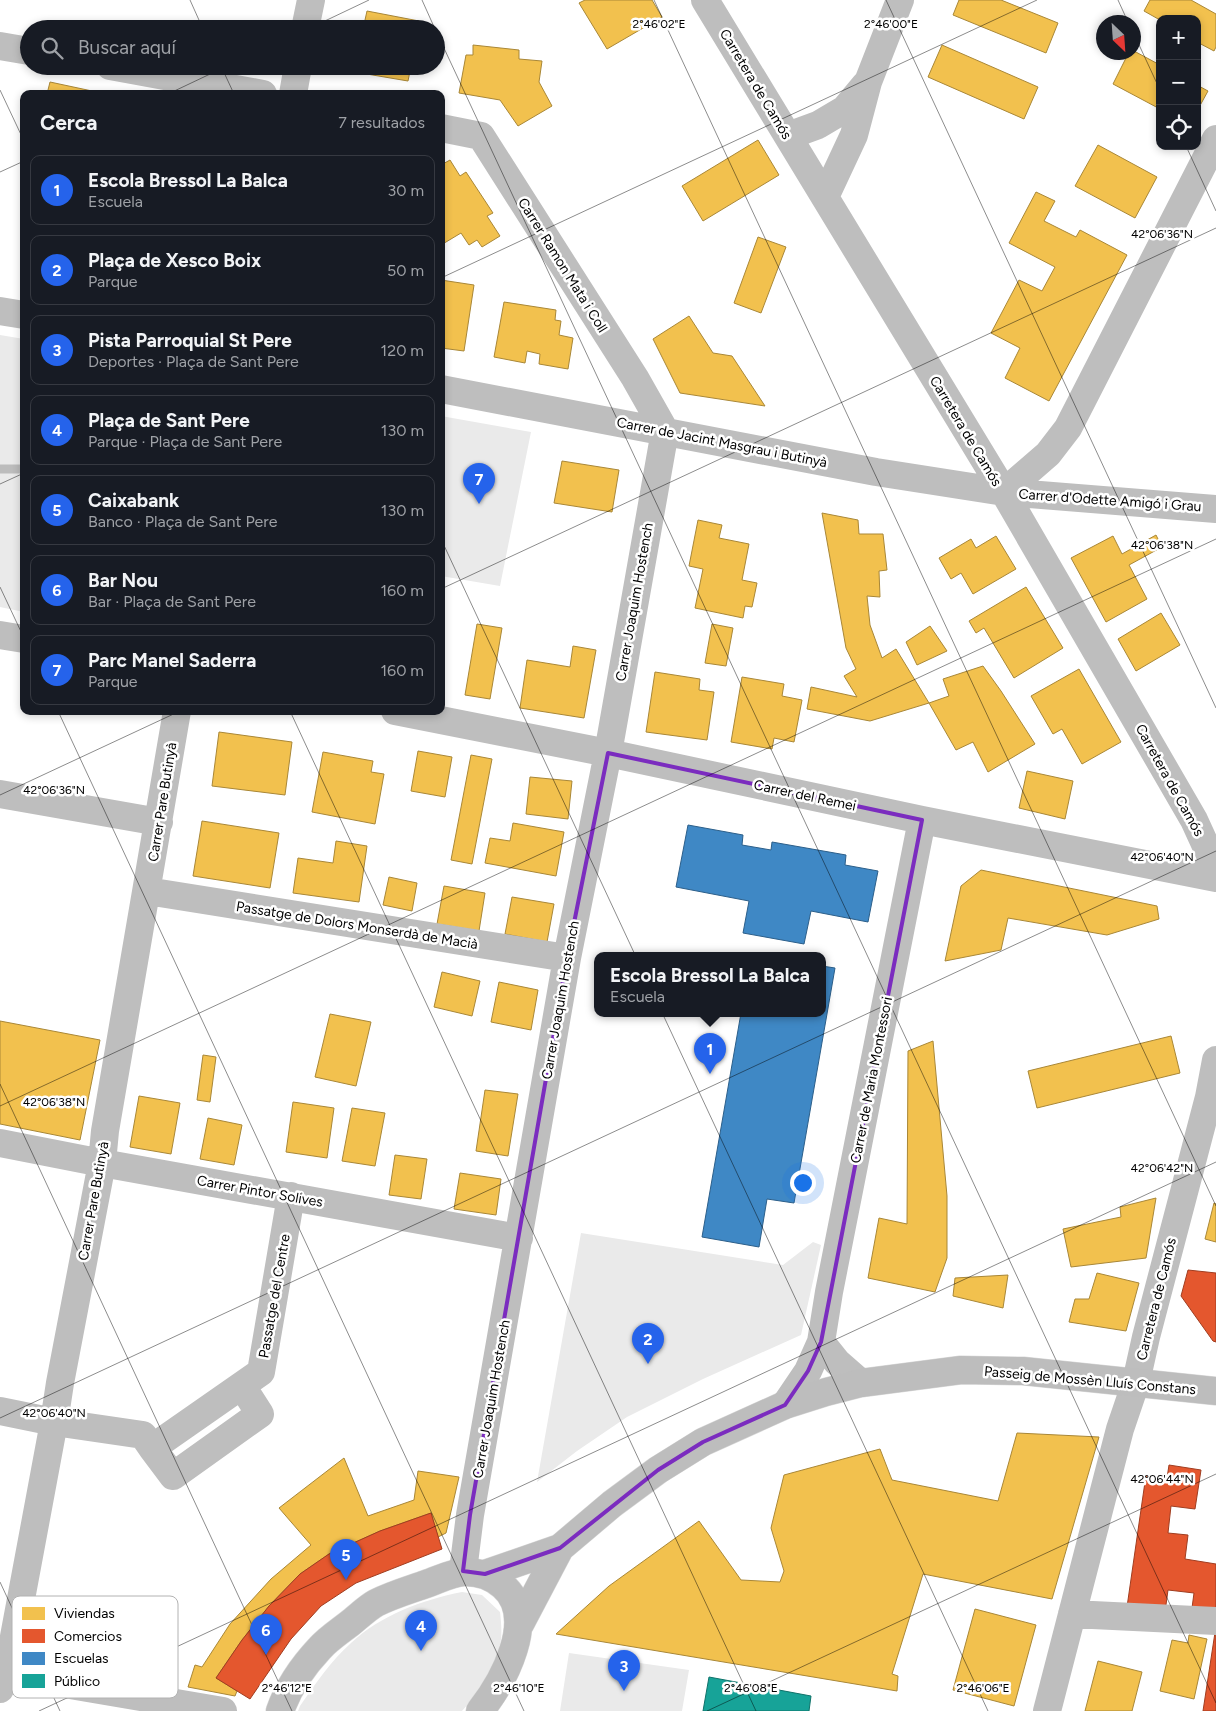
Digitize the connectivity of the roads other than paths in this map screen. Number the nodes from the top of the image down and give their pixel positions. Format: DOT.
graph roads {
  1 [pos="311,0"];
  2 [pos="705,0"];
  3 [pos="900,0"];
  4 [pos="307,20"];
  5 [pos="0,46"];
  6 [pos="20,50"];
  7 [pos="159,75"];
  8 [pos="296,75"];
  9 [pos="868,82"];
  10 [pos="241,90"];
  11 [pos="294,90"];
  12 [pos="445,129"];
  13 [pos="788,136"];
  14 [pos="1216,139"];
  15 [pos="825,197"];
  16 [pos="0,311"];
  17 [pos="20,314"];
  18 [pos="445,390"];
  19 [pos="665,431"];
  20 [pos="1004,492"];
  21 [pos="1216,509"];
  22 [pos="0,635"];
  23 [pos="20,638"];
  24 [pos="176,715"];
  25 [pos="415,715"];
  26 [pos="608,753"];
  27 [pos="0,794"];
  28 [pos="922,820"];
  29 [pos="159,822"];
  30 [pos="1216,868"];
  31 [pos="1216,878"];
  32 [pos="147,891"];
  33 [pos="567,958"];
  34 [pos="1216,1060"];
  35 [pos="0,1142"];
  36 [pos="102,1163"];
  37 [pos="291,1196"];
  38 [pos="519,1238"];
  39 [pos="821,1342"];
  40 [pos="1136,1382"];
  41 [pos="862,1383"];
  42 [pos="1216,1391"];
  43 [pos="785,1405"];
  44 [pos="0,1411"];
  45 [pos="54,1422"];
  46 [pos="560,1548"];
  47 [pos="474,1573"];
  48 [pos="22,1596"];
  49 [pos="1072,1614"];
  50 [pos="1216,1621"];
  51 [pos="520,1624"];
  52 [pos="12,1645"];
  53 [pos="1,1678"];
  54 [pos="136,1698"];
  55 [pos="223,1711"];
  56 [pos="280,1711"];
  57 [pos="480,1711"];
  58 [pos="1047,1711"];
  1 -- 4 [label="street"];
  2 -- 13 [label="street, Carretera de Camós"];
  3 -- 9 [label="street"];
  5 -- 6 [label="street"];
  7 -- 10 [label="street"];
  8 -- 11 [label="street"];
  9 -- 13 [label="street"];
  9 -- 15 [label="street"];
  12 -- 19 [label="street, Carrer Ramon Mata i Coll"];
  13 -- 15 [label="street, Carretera de Camós"];
  14 -- 20 [label="street"];
  15 -- 20 [label="street, Carretera de Camós"];
  16 -- 17 [label="street"];
  18 -- 19 [label="street, Carrer de Jacint Masgrau i Butinyà"];
  19 -- 20 [label="street, Carrer de Jacint Masgrau i Butinyà"];
  19 -- 26 [label="street, Carrer Joaquim Hostench"];
  20 -- 21 [label="street, Carrer d'Odette Amigó i Grau"];
  20 -- 30 [label="street, Carretera de Camós"];
  22 -- 23 [label="street"];
  24 -- 29 [label="street, Carrer Pare Butinyà"];
  25 -- 26 [label="street, Carrer del Remei"];
  26 -- 28 [label="street, Carrer del Remei"];
  26 -- 33 [label="street, Carrer Joaquim Hostench"];
  27 -- 29 [label="street"];
  28 -- 31 [label="street, Carrer del Remei"];
  28 -- 39 [label="street, Carrer de Maria Montessori"];
  29 -- 32 [label="street, Carrer Pare Butinyà"];
  32 -- 33 [label="street, Passatge de Dolors Monserdà de Macià"];
  32 -- 36 [label="street, Carrer Pare Butinyà"];
  33 -- 38 [label="street, Carrer Joaquim Hostench"];
  34 -- 40 [label="street, Carretera de Camós"];
  35 -- 36 [label="street, Carrer Pintor Solives"];
  36 -- 37 [label="street, Carrer Pintor Solives"];
  36 -- 45 [label="street, Carrer Pare Butinyà"];
  37 -- 38 [label="street, Carrer Pintor Solives"];
  37 -- 45 [label="street, Passatge del Centre"];
  38 -- 47 [label="street, Carrer Joaquim Hostench"];
  39 -- 41 [label="street"];
  39 -- 43 [label="street, Carrer de Maria Montessori"];
  40 -- 41 [label="main road, Passeig de Mossèn Lluís Constans"];
  40 -- 42 [label="main road, Passeig de Mossèn Lluís Constans"];
  40 -- 49 [label="street, Carretera de Camós"];
  41 -- 43 [label="main road, Passeig de Mossèn Lluís Constans"];
  43 -- 46 [label="main road, Passeig de Mossèn Lluís Constans"];
  44 -- 45 [label="street, Passatge del Centre"];
  45 -- 48 [label="street, Carrer Pare Butinyà"];
  46 -- 47 [label="main road"];
  46 -- 51 [label="main road"];
  47 -- 51 [label="main road"];
  47 -- 56 [label="main road"];
  49 -- 50 [label="street"];
  49 -- 58 [label="street, Carretera de Camós"];
  51 -- 57 [label="main road"];
  52 -- 53 [label="street, Carrer Pare Butinyà"];
  54 -- 55 [label="street"];
}
